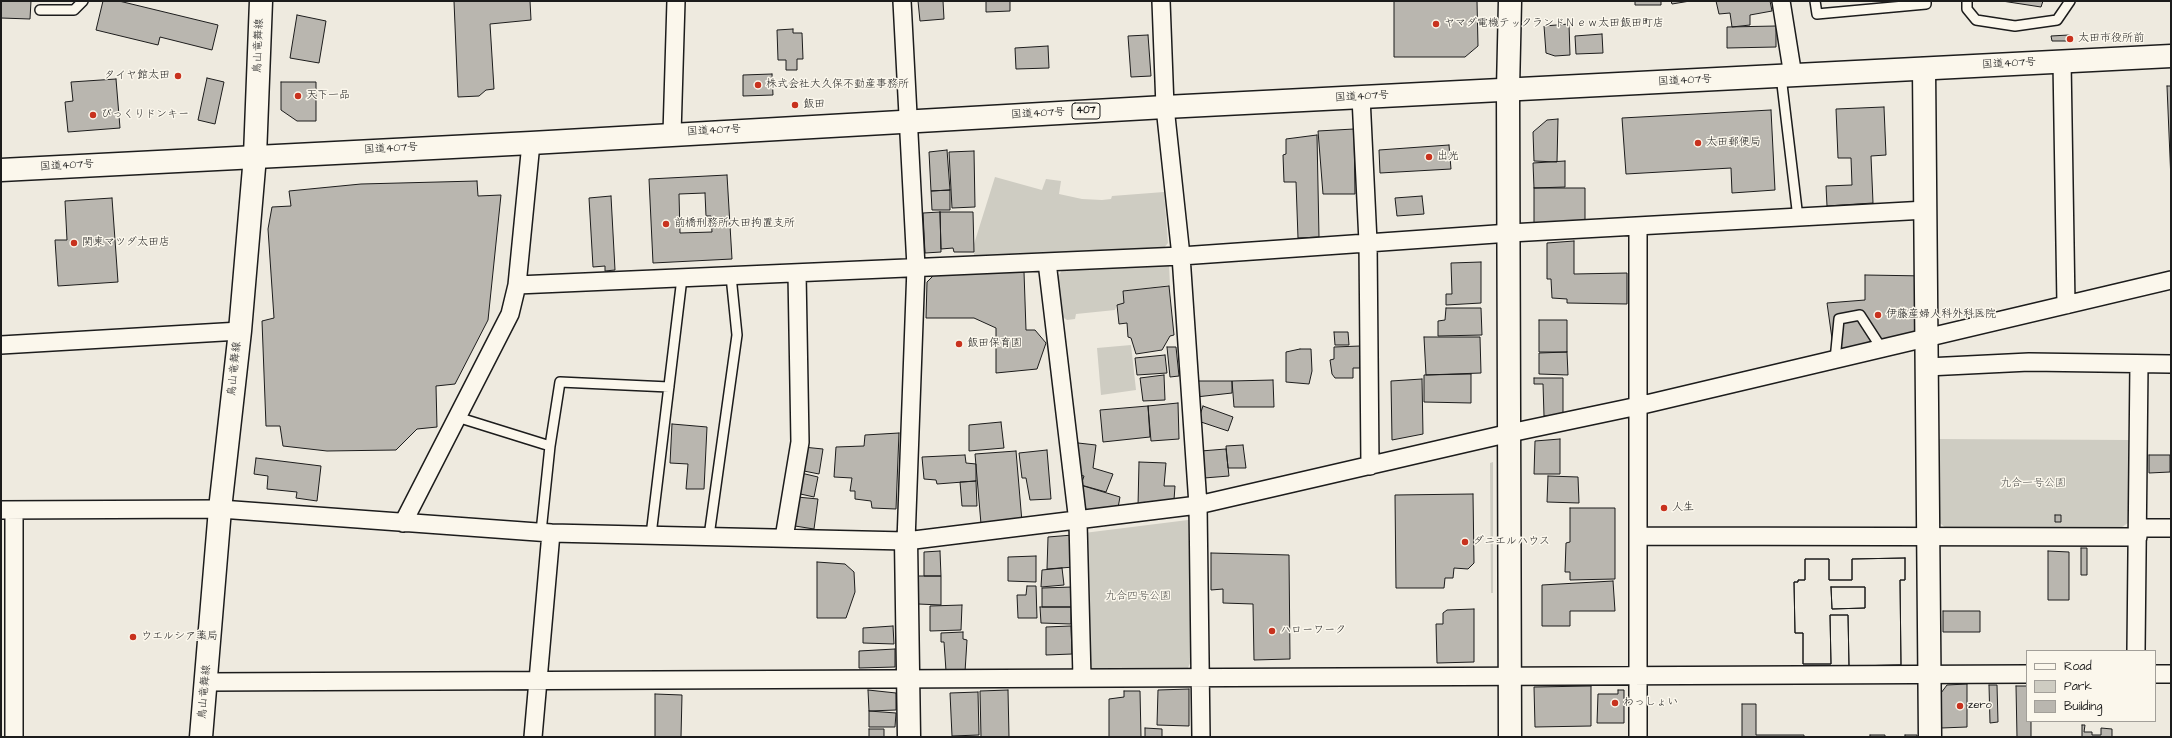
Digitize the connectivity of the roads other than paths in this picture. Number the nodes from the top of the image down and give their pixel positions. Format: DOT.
graph roads {
  1 [pos="83,1"];
  2 [pos="261,1"];
  3 [pos="676,1"];
  4 [pos="902,1"];
  5 [pos="1161,1"];
  6 [pos="1510,1"];
  7 [pos="1781,1"];
  8 [pos="1815,1"];
  9 [pos="1926,1"];
  10 [pos="1967,1"];
  11 [pos="2070,1"];
  12 [pos="40,10"];
  13 [pos="2171,56"];
  14 [pos="2062,61"];
  15 [pos="1924,69"];
  16 [pos="1787,76"];
  17 [pos="1508,89"];
  18 [pos="1361,97"];
  19 [pos="1165,107"];
  20 [pos="908,121"];
  21 [pos="672,134"];
  22 [pos="532,143"];
  23 [pos="255,156"];
  24 [pos="1,170"];
  25 [pos="1926,210"];
  26 [pos="1798,218"];
  27 [pos="1638,228"];
  28 [pos="1510,233"];
  29 [pos="1368,242"];
  30 [pos="1181,256"];
  31 [pos="1047,262"];
  32 [pos="916,267"];
  33 [pos="797,273"];
  34 [pos="731,276"];
  35 [pos="682,278"];
  36 [pos="2171,280"];
  37 [pos="517,285"];
  38 [pos="2066,305"];
  39 [pos="240,331"];
  40 [pos="1927,338"];
  41 [pos="1,345"];
  42 [pos="1882,349"];
  43 [pos="1835,360"];
  44 [pos="2139,364"];
  45 [pos="2171,364"];
  46 [pos="1927,367"];
  47 [pos="669,387"];
  48 [pos="1638,406"];
  49 [pos="457,417"];
  50 [pos="1510,433"];
  51 [pos="550,446"];
  52 [pos="1370,466"];
  53 [pos="1198,505"];
  54 [pos="220,508"];
  55 [pos="8,510"];
  56 [pos="1078,522"];
  57 [pos="403,523"];
  58 [pos="2171,528"];
  59 [pos="546,533"];
  60 [pos="2138,533"];
  61 [pos="651,535"];
  62 [pos="709,536"];
  63 [pos="1638,536"];
  64 [pos="1926,536"];
  65 [pos="784,538"];
  66 [pos="906,541"];
  67 [pos="2136,650"];
  68 [pos="1637,674"];
  69 [pos="2026,674"];
  70 [pos="2156,674"];
  71 [pos="2171,674"];
  72 [pos="1928,675"];
  73 [pos="1510,676"];
  74 [pos="1082,678"];
  75 [pos="1199,678"];
  76 [pos="908,680"];
  77 [pos="539,681"];
  78 [pos="205,682"];
  79 [pos="14,737"];
  80 [pos="201,737"];
  81 [pos="533,737"];
  82 [pos="909,737"];
  83 [pos="1201,737"];
  84 [pos="1510,737"];
  85 [pos="1638,737"];
  86 [pos="1930,737"];
  1 -- 12 [label="lane"];
  2 -- 23 [label="main road, 鳥山竜舞線"];
  3 -- 21 [label="street"];
  4 -- 20 [label="street"];
  5 -- 19 [label="street"];
  6 -- 17 [label="main road"];
  7 -- 16 [label="street"];
  8 -- 9 [label="lane"];
  10 -- 11 [label="lane"];
  13 -- 14 [label="main road, 国道407号 / 407"];
  14 -- 15 [label="main road, 国道407号 / 407"];
  14 -- 38 [label="street"];
  15 -- 16 [label="main road, 国道407号 / 407"];
  15 -- 25 [label="main road"];
  16 -- 17 [label="main road, 国道407号 / 407"];
  16 -- 26 [label="lane"];
  17 -- 18 [label="main road, 国道407号 / 407"];
  17 -- 28 [label="main road"];
  18 -- 19 [label="main road, 国道407号 / 407"];
  18 -- 29 [label="street"];
  19 -- 20 [label="main road, 国道407号 / 407"];
  19 -- 30 [label="street"];
  20 -- 21 [label="main road, 国道407号 / 407"];
  20 -- 32 [label="street"];
  21 -- 22 [label="main road, 国道407号 / 407"];
  22 -- 23 [label="main road, 国道407号 / 407"];
  22 -- 37 [label="street"];
  23 -- 24 [label="main road, 国道407号 / 407"];
  23 -- 39 [label="main road, 鳥山竜舞線"];
  25 -- 26 [label="street"];
  25 -- 40 [label="main road"];
  26 -- 27 [label="street"];
  27 -- 28 [label="street"];
  27 -- 48 [label="street"];
  28 -- 29 [label="street"];
  28 -- 50 [label="main road"];
  29 -- 30 [label="street"];
  29 -- 52 [label="street"];
  30 -- 31 [label="street"];
  30 -- 53 [label="street"];
  31 -- 32 [label="street"];
  31 -- 56 [label="street"];
  32 -- 33 [label="street"];
  32 -- 66 [label="street"];
  33 -- 34 [label="street"];
  33 -- 65 [label="street"];
  34 -- 35 [label="street"];
  34 -- 62 [label="lane"];
  35 -- 37 [label="street"];
  35 -- 47 [label="lane"];
  36 -- 38 [label="street"];
  37 -- 49 [label="street"];
  38 -- 40 [label="street"];
  39 -- 41 [label="street"];
  39 -- 54 [label="main road, 鳥山竜舞線"];
  40 -- 42 [label="street"];
  40 -- 46 [label="main road"];
  42 -- 43 [label="street"];
  42 -- 43 [label="lane"];
  43 -- 48 [label="street"];
  44 -- 45 [label="street"];
  44 -- 46 [label="street"];
  44 -- 60 [label="street"];
  46 -- 64 [label="main road"];
  47 -- 51 [label="lane"];
  47 -- 61 [label="lane"];
  48 -- 50 [label="street"];
  48 -- 63 [label="street"];
  49 -- 51 [label="lane"];
  49 -- 57 [label="street"];
  50 -- 52 [label="street"];
  50 -- 73 [label="main road"];
  51 -- 59 [label="lane"];
  52 -- 53 [label="street"];
  53 -- 56 [label="street"];
  53 -- 75 [label="street"];
  54 -- 55 [label="street"];
  54 -- 57 [label="street"];
  54 -- 78 [label="main road, 鳥山竜舞線"];
  55 -- 79 [label="street"];
  56 -- 66 [label="street"];
  56 -- 74 [label="street"];
  57 -- 59 [label="street"];
  58 -- 60 [label="street"];
  59 -- 61 [label="street"];
  59 -- 77 [label="street"];
  60 -- 64 [label="street"];
  60 -- 67 [label="street"];
  61 -- 62 [label="street"];
  62 -- 65 [label="street"];
  63 -- 64 [label="street"];
  63 -- 68 [label="street"];
  64 -- 72 [label="main road"];
  65 -- 66 [label="street"];
  66 -- 76 [label="main road"];
  68 -- 72 [label="street"];
  68 -- 73 [label="street"];
  68 -- 85 [label="street"];
  69 -- 72 [label="street"];
  70 -- 71 [label="street"];
  72 -- 86 [label="main road"];
  73 -- 75 [label="street"];
  73 -- 84 [label="main road"];
  74 -- 75 [label="street"];
  74 -- 76 [label="street"];
  75 -- 83 [label="street"];
  76 -- 77 [label="street"];
  76 -- 82 [label="main road"];
  77 -- 78 [label="street"];
  77 -- 81 [label="street"];
  78 -- 80 [label="main road, 鳥山竜舞線"];
}
